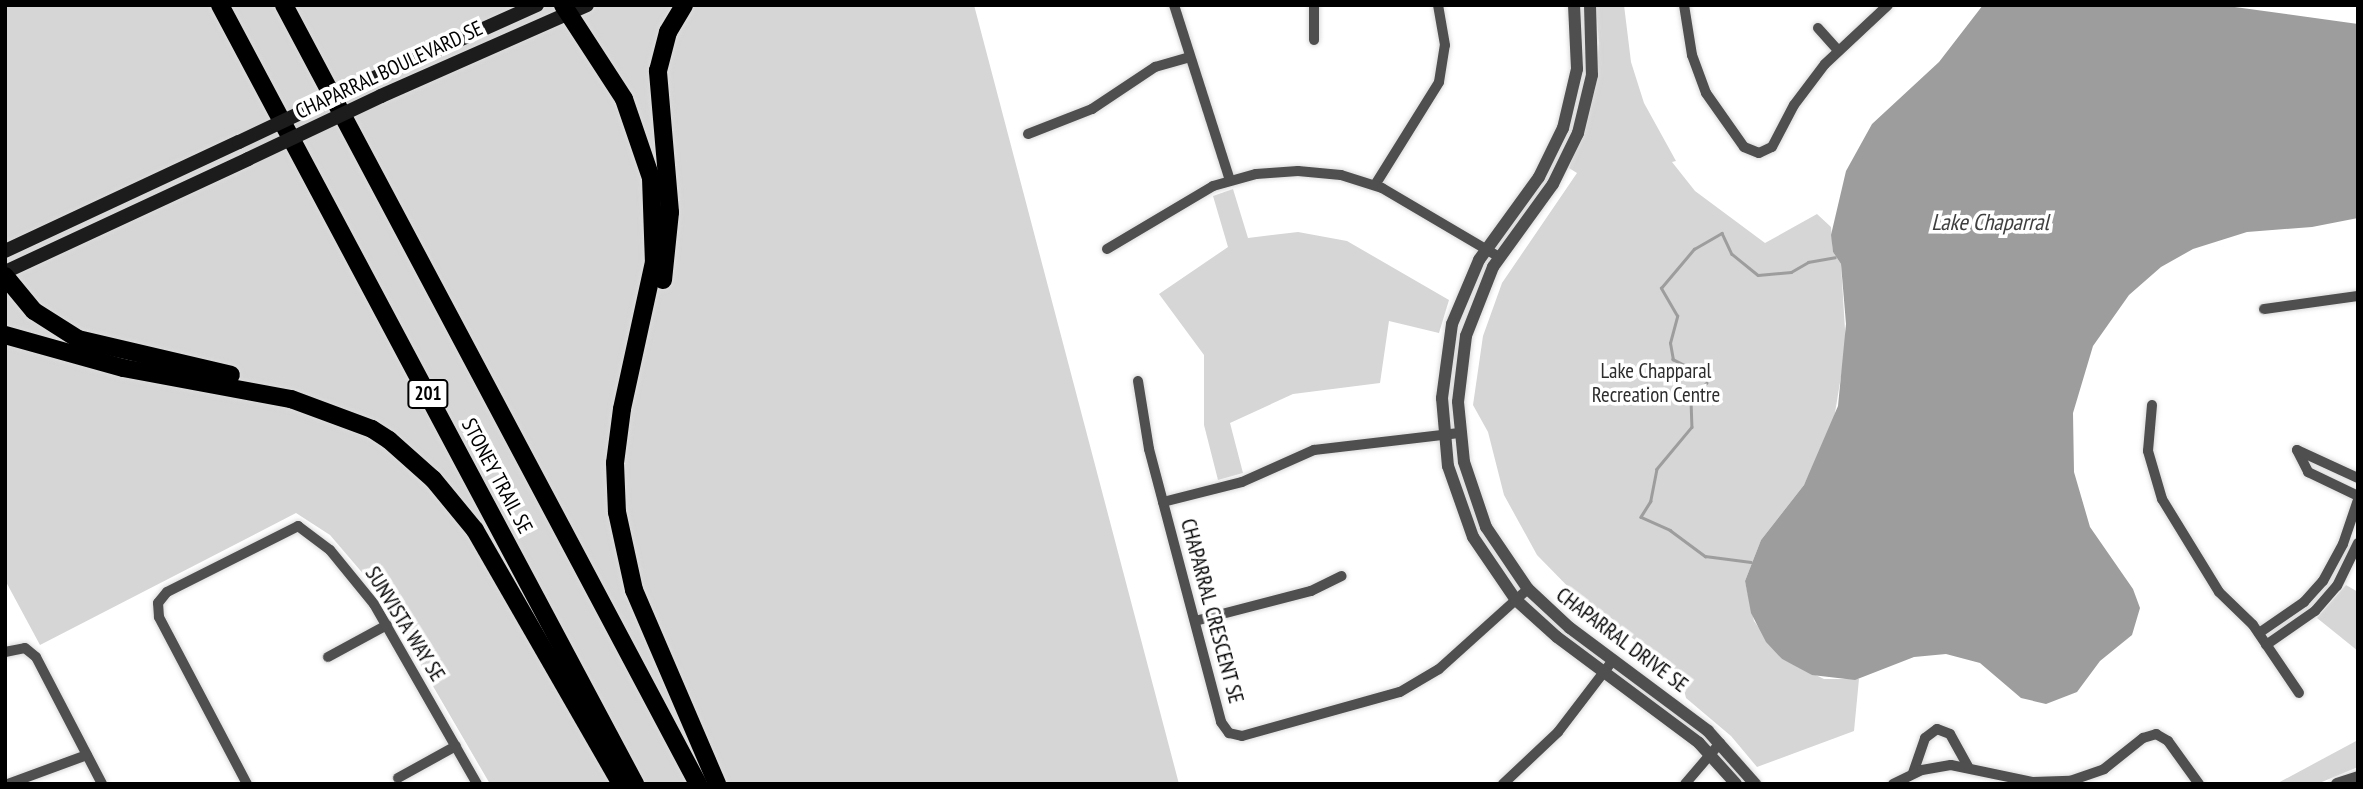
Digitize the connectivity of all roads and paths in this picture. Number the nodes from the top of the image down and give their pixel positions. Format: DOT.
graph roads {
  1 [pos="220,5"];
  2 [pos="284,5"];
  3 [pos="537,5"];
  4 [pos="587,5"];
  5 [pos="684,5"];
  6 [pos="1174,5"];
  7 [pos="1314,5"];
  8 [pos="1438,5"];
  9 [pos="1574,5"];
  10 [pos="1590,5"];
  11 [pos="1684,5"];
  12 [pos="1888,5"];
  13 [pos="565,9"];
  14 [pos="1818,28"];
  15 [pos="1314,40"];
  16 [pos="1838,50"];
  17 [pos="1190,57"];
  18 [pos="1028,134"];
  19 [pos="1230,180"];
  20 [pos="1375,185"];
  21 [pos="1107,249"];
  22 [pos="1485,249"];
  23 [pos="5,251"];
  24 [pos="1499,257"];
  25 [pos="5,274"];
  26 [pos="2358,296"];
  27 [pos="2264,309"];
  28 [pos="5,335"];
  29 [pos="1138,381"];
  30 [pos="2152,405"];
  31 [pos="372,429"];
  32 [pos="1459,433"];
  33 [pos="618,435"];
  34 [pos="1443,435"];
  35 [pos="2358,478"];
  36 [pos="2358,498"];
  37 [pos="1163,502"];
  38 [pos="2358,543"];
  39 [pos="1342,576"];
  40 [pos="1528,589"];
  41 [pos="1516,600"];
  42 [pos="1195,621"];
  43 [pos="387,625"];
  44 [pos="2259,632"];
  45 [pos="2266,645"];
  46 [pos="5,652"];
  47 [pos="328,657"];
  48 [pos="1613,660"];
  49 [pos="1604,672"];
  50 [pos="2299,693"];
  51 [pos="1720,743"];
  52 [pos="456,747"];
  53 [pos="1710,754"];
  54 [pos="87,755"];
  55 [pos="1968,766"];
  56 [pos="1913,773"];
  57 [pos="2358,777"];
  58 [pos="398,778"];
  59 [pos="8,784"];
  60 [pos="102,784"];
  61 [pos="247,784"];
  62 [pos="477,784"];
  63 [pos="621,784"];
  64 [pos="635,784"];
  65 [pos="698,784"];
  66 [pos="718,784"];
  67 [pos="1503,784"];
  68 [pos="1685,784"];
  69 [pos="1736,784"];
  70 [pos="1755,784"];
  71 [pos="1894,784"];
  72 [pos="2199,784"];
  73 [pos="2337,784"];
  1 -- 64 [label="highway, STONEY TRAIL SE / 201"];
  2 -- 65 [label="highway, STONEY TRAIL SE / 201"];
  3 -- 23 [label="main road, CHAPARRAL BOULEVARD SE, bridge"];
  4 -- 13 [label="main road, CHAPARRAL BOULEVARD SE"];
  5 -- 33 [label="highway"];
  6 -- 17 [label="street"];
  7 -- 15 [label="street"];
  8 -- 20 [label="street"];
  9 -- 22 [label="street, CHAPARRAL DRIVE SE"];
  10 -- 24 [label="street, CHAPARRAL DRIVE SE"];
  11 -- 16 [label="street"];
  12 -- 16 [label="street"];
  13 -- 25 [label="main road, CHAPARRAL BOULEVARD SE, bridge"];
  13 -- 33 [label="highway"];
  14 -- 16 [label="street"];
  17 -- 18 [label="street"];
  17 -- 19 [label="street"];
  19 -- 20 [label="street"];
  19 -- 21 [label="street"];
  20 -- 22 [label="street"];
  22 -- 24 [label="street"];
  22 -- 34 [label="street, CHAPARRAL DRIVE SE"];
  24 -- 32 [label="street, CHAPARRAL DRIVE SE"];
  25 -- 31 [label="highway"];
  26 -- 27 [label="street"];
  28 -- 31 [label="highway"];
  29 -- 37 [label="street"];
  30 -- 44 [label="street"];
  31 -- 63 [label="highway"];
  32 -- 34 [label="street, CHAPARRAL CRESCENT SE"];
  32 -- 40 [label="street, CHAPARRAL DRIVE SE"];
  33 -- 66 [label="highway"];
  34 -- 37 [label="street, CHAPARRAL CRESCENT SE"];
  34 -- 41 [label="street, CHAPARRAL DRIVE SE"];
  35 -- 36 [label="street"];
  36 -- 44 [label="street"];
  37 -- 42 [label="street, CHAPARRAL CRESCENT SE"];
  38 -- 45 [label="street"];
  39 -- 42 [label="street"];
  40 -- 41 [label="street, CHAPARRAL CRESCENT SE"];
  40 -- 48 [label="street, CHAPARRAL DRIVE SE"];
  41 -- 42 [label="street, CHAPARRAL CRESCENT SE"];
  41 -- 49 [label="street, CHAPARRAL DRIVE SE"];
  43 -- 47 [label="street"];
  43 -- 52 [label="street, SUNVISTA WAY SE"];
  43 -- 61 [label="street, SUNVISTA WAY SE"];
  44 -- 45 [label="street"];
  45 -- 50 [label="street"];
  46 -- 54 [label="street"];
  48 -- 49 [label="street"];
  48 -- 51 [label="street, CHAPARRAL DRIVE SE"];
  49 -- 53 [label="street, CHAPARRAL DRIVE SE"];
  49 -- 67 [label="street"];
  51 -- 53 [label="street"];
  51 -- 70 [label="street, CHAPARRAL DRIVE SE"];
  52 -- 58 [label="street"];
  52 -- 62 [label="street, SUNVISTA WAY SE"];
  53 -- 68 [label="street"];
  53 -- 69 [label="street, CHAPARRAL DRIVE SE"];
  54 -- 59 [label="street"];
  54 -- 60 [label="street"];
  55 -- 56 [label="street"];
  55 -- 56 [label="street"];
  55 -- 72 [label="street"];
  56 -- 71 [label="street"];
  57 -- 73 [label="street"];
}
